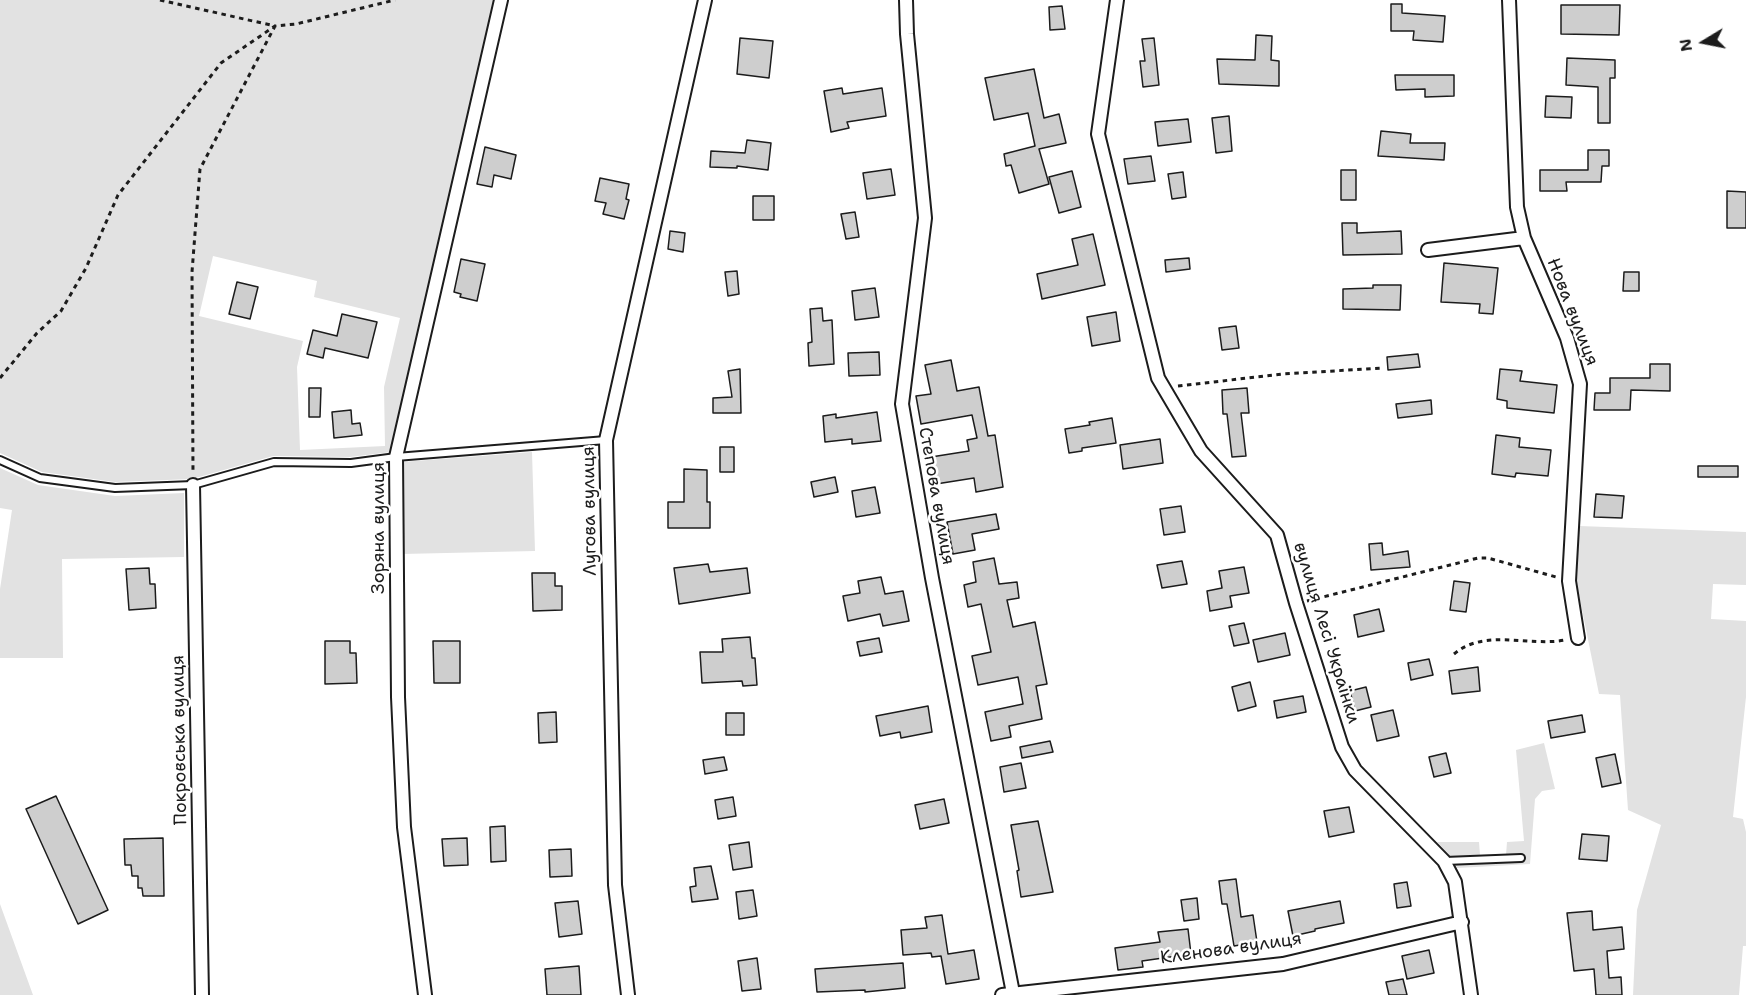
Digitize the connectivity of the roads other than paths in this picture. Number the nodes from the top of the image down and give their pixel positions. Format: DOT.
graph roads {
  1 [pos="501,0"];
  2 [pos="705,0"];
  3 [pos="906,0"];
  4 [pos="1117,0"];
  5 [pos="1509,0"];
  6 [pos="1524,238"];
  7 [pos="1428,250"];
  8 [pos="606,440"];
  9 [pos="396,457"];
  10 [pos="0,460"];
  11 [pos="193,485"];
  12 [pos="1578,638"];
  13 [pos="1521,858"];
  14 [pos="1444,861"];
  15 [pos="1462,922"];
  16 [pos="1007,994"];
  17 [pos="202,995"];
  18 [pos="425,995"];
  19 [pos="628,995"];
  20 [pos="1471,995"];
  1 -- 9 [label="street, Зоряна вулиця"];
  2 -- 8 [label="street, Лугова вулиця"];
  3 -- 16 [label="street, Степова вулиця"];
  4 -- 14 [label="street, вулиця Лесі Українки"];
  5 -- 6 [label="street, Нова вулиця"];
  6 -- 7 [label="street"];
  6 -- 12 [label="street, Нова вулиця"];
  8 -- 9 [label="lane"];
  8 -- 19 [label="street, Лугова вулиця"];
  9 -- 11 [label="lane"];
  9 -- 18 [label="street, Зоряна вулиця"];
  10 -- 11 [label="lane"];
  11 -- 17 [label="street, Покровська вулиця"];
  13 -- 14 [label="lane"];
  14 -- 15 [label="street, вулиця Лесі Українки"];
  15 -- 16 [label="street, Кленова вулиця"];
  15 -- 20 [label="street, вулиця Лесі Українки"];
}
